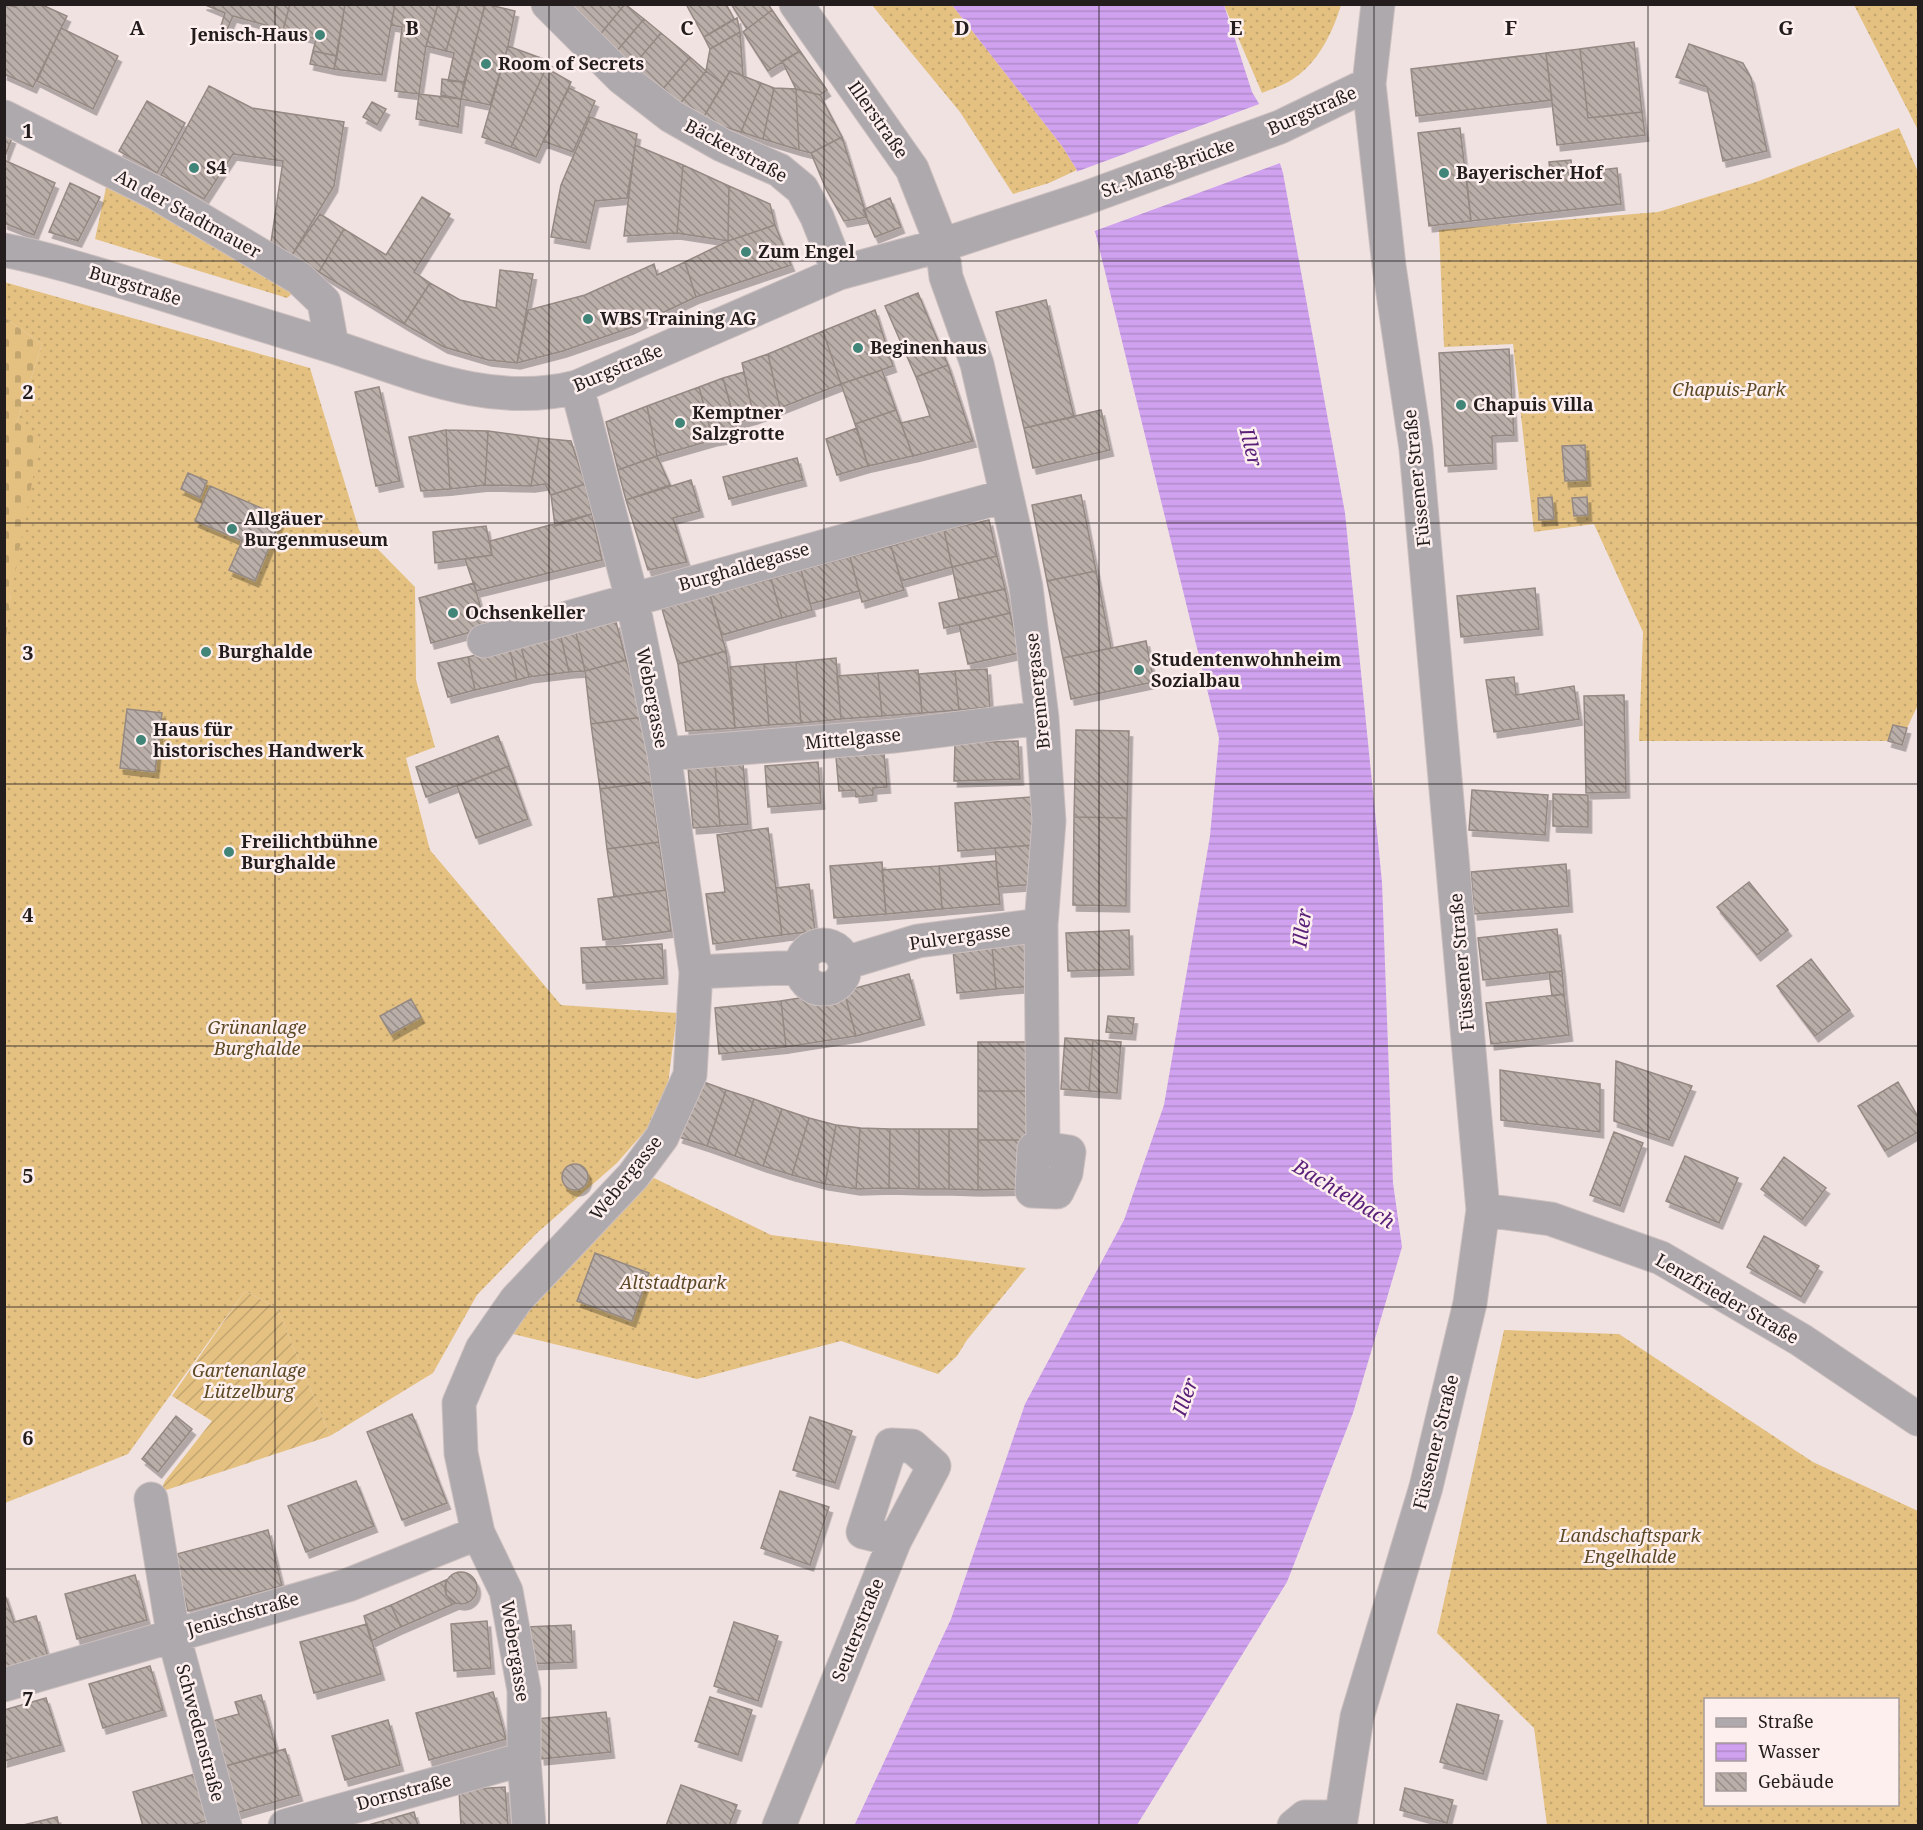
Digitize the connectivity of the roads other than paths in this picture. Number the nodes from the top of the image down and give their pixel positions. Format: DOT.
graph roads {
  1 [pos="548,4"];
  2 [pos="796,4"];
  3 [pos="1378,4"];
  4 [pos="1369,84"];
  5 [pos="4,117"];
  6 [pos="1267,132"];
  7 [pos="1083,199"];
  8 [pos="942,245"];
  9 [pos="4,250"];
  10 [pos="839,273"];
  11 [pos="332,346"];
  12 [pos="577,387"];
  13 [pos="1005,496"];
  14 [pos="632,599"];
  15 [pos="484,641"];
  16 [pos="1042,717"];
  17 [pos="664,754"];
  18 [pos="1041,925"];
  19 [pos="696,972"];
  20 [pos="1043,1148"];
  21 [pos="1483,1210"];
  22 [pos="1918,1419"];
  23 [pos="912,1446"];
  24 [pos="151,1499"];
  25 [pos="478,1533"];
  26 [pos="173,1633"];
  27 [pos="4,1685"];
  28 [pos="524,1760"];
  29 [pos="1340,1821"];
  30 [pos="225,1826"];
  31 [pos="285,1826"];
  32 [pos="529,1826"];
  33 [pos="779,1826"];
  34 [pos="1294,1826"];
  1 -- 10 [label="street, Bäckerstraße"];
  2 -- 8 [label="street, Illerstraße"];
  3 -- 4 [label="street, Füssener Straße"];
  4 -- 6 [label="street, Burgstraße"];
  4 -- 21 [label="street, Füssener Straße"];
  5 -- 11 [label="street, An der Stadtmauer"];
  6 -- 7 [label="street, St.-Mang-Brücke"];
  7 -- 8 [label="street, Burgstraße"];
  8 -- 10 [label="street, Burgstraße"];
  8 -- 13 [label="street, Brennergasse"];
  9 -- 11 [label="street, Burgstraße"];
  10 -- 12 [label="street, Burgstraße"];
  11 -- 12 [label="street, Burgstraße"];
  12 -- 14 [label="street, Webergasse"];
  13 -- 14 [label="street, Burghaldegasse"];
  13 -- 16 [label="street, Brennergasse"];
  14 -- 15 [label="street, Burghaldegasse"];
  14 -- 17 [label="street, Webergasse"];
  16 -- 17 [label="street, Mittelgasse"];
  16 -- 18 [label="street, Brennergasse"];
  17 -- 19 [label="street, Webergasse"];
  18 -- 19 [label="street, Pulvergasse"];
  18 -- 20 [label="street, Brennergasse"];
  19 -- 25 [label="street, Webergasse"];
  21 -- 22 [label="street, Lenzfrieder Straße"];
  21 -- 29 [label="street, Füssener Straße"];
  23 -- 33 [label="street, Seuterstraße"];
  24 -- 26 [label="street, Schwedenstraße"];
  25 -- 26 [label="street, Jenischstraße"];
  25 -- 28 [label="street, Webergasse"];
  26 -- 27 [label="street, Jenischstraße"];
  26 -- 30 [label="street, Schwedenstraße"];
  28 -- 31 [label="street, Dornstraße"];
  28 -- 32 [label="street, Webergasse"];
  29 -- 34 [label="street"];
}
